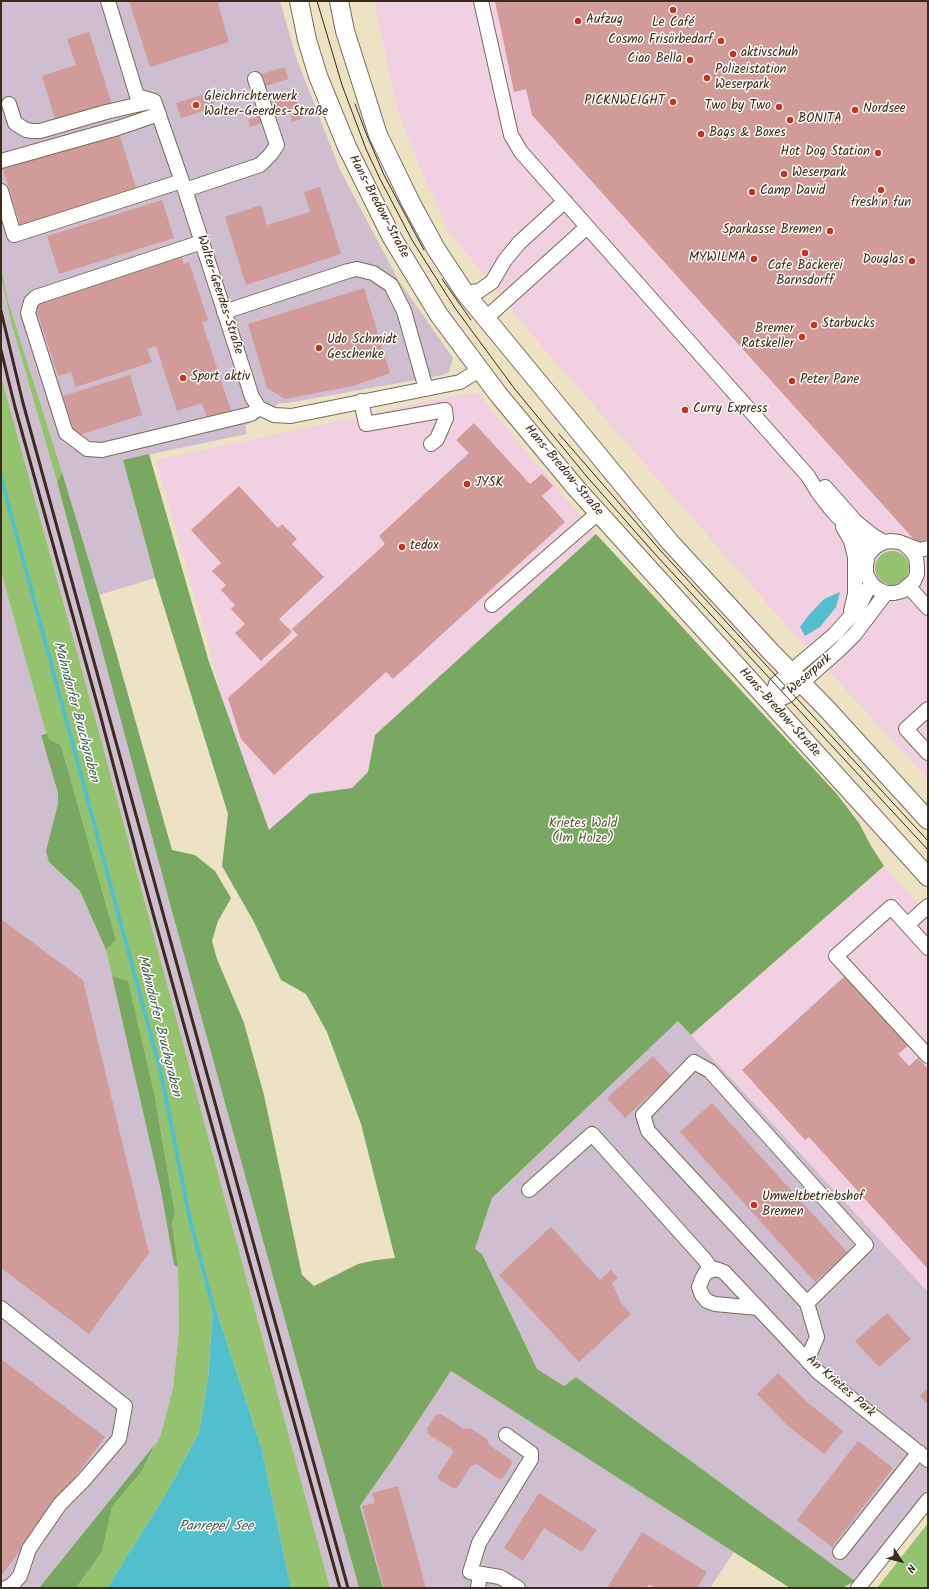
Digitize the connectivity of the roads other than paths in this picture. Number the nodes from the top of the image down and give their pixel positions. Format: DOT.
graph roads {
  1 [pos="108,1"];
  2 [pos="299,1"];
  3 [pos="339,1"];
  4 [pos="481,1"];
  5 [pos="256,79"];
  6 [pos="154,101"];
  7 [pos="9,104"];
  8 [pos="159,114"];
  9 [pos="1,161"];
  10 [pos="183,186"];
  11 [pos="1,191"];
  12 [pos="565,202"];
  13 [pos="587,227"];
  14 [pos="202,242"];
  15 [pos="465,293"];
  16 [pos="224,312"];
  17 [pos="486,319"];
  18 [pos="479,370"];
  19 [pos="426,389"];
  20 [pos="361,401"];
  21 [pos="259,408"];
  22 [pos="431,444"];
  23 [pos="808,476"];
  24 [pos="598,513"];
  25 [pos="838,517"];
  26 [pos="884,542"];
  27 [pos="921,552"];
  28 [pos="868,556"];
  29 [pos="871,583"];
  30 [pos="909,587"];
  31 [pos="886,592"];
  32 [pos="492,605"];
  33 [pos="928,608"];
  34 [pos="848,621"];
  35 [pos="796,677"];
  36 [pos="770,703"];
  37 [pos="928,709"];
  38 [pos="928,753"];
  39 [pos="928,820"];
  40 [pos="928,877"];
  41 [pos="928,906"];
  42 [pos="907,925"];
  43 [pos="928,948"];
  44 [pos="928,1056"];
  45 [pos="529,1190"];
  46 [pos="712,1270"];
  47 [pos="807,1303"];
  48 [pos="1,1308"];
  49 [pos="758,1308"];
  50 [pos="807,1360"];
  51 [pos="506,1435"];
  52 [pos="923,1456"];
  53 [pos="928,1500"];
  54 [pos="840,1552"];
  55 [pos="475,1573"];
  56 [pos="6,1588"];
  57 [pos="478,1588"];
  58 [pos="518,1588"];
  59 [pos="858,1588"];
  1 -- 6 [label="street"];
  2 -- 18 [label="main road, Hans-Bredow-Straße"];
  3 -- 15 [label="main road"];
  4 -- 12 [label="street"];
  5 -- 10 [label="street"];
  6 -- 7 [label="street"];
  6 -- 8 [label="street, Walter-Geerdes-Straße"];
  8 -- 9 [label="street"];
  8 -- 10 [label="street, Walter-Geerdes-Straße"];
  10 -- 11 [label="street"];
  10 -- 14 [label="street, Walter-Geerdes-Straße"];
  12 -- 13 [label="street"];
  12 -- 15 [label="street"];
  13 -- 17 [label="street"];
  13 -- 23 [label="street"];
  14 -- 16 [label="street, Walter-Geerdes-Straße"];
  14 -- 21 [label="street"];
  15 -- 17 [label="main road"];
  16 -- 19 [label="street"];
  16 -- 21 [label="street, Walter-Geerdes-Straße"];
  17 -- 35 [label="main road"];
  18 -- 19 [label="street"];
  18 -- 24 [label="main road, Hans-Bredow-Straße"];
  19 -- 20 [label="street"];
  20 -- 21 [label="street"];
  20 -- 22 [label="street"];
  23 -- 25 [label="street"];
  23 -- 26 [label="street"];
  24 -- 32 [label="street"];
  24 -- 36 [label="main road, Hans-Bredow-Straße"];
  25 -- 28 [label="street"];
  25 -- 34 [label="street"];
  26 -- 27 [label="street"];
  26 -- 28 [label="street"];
  27 -- 30 [label="street"];
  28 -- 29 [label="street"];
  29 -- 31 [label="street"];
  29 -- 34 [label="street, Weserpark"];
  30 -- 31 [label="street"];
  30 -- 33 [label="street"];
  31 -- 35 [label="street, Weserpark"];
  34 -- 35 [label="street, Weserpark"];
  35 -- 36 [label="street, Weserpark"];
  35 -- 39 [label="main road"];
  36 -- 40 [label="main road, Hans-Bredow-Straße"];
  37 -- 38 [label="street"];
  41 -- 42 [label="street"];
  42 -- 43 [label="street"];
  42 -- 44 [label="street"];
  45 -- 46 [label="street"];
  46 -- 49 [label="street, An Krietes Park"];
  46 -- 49 [label="street"];
  47 -- 47 [label="street"];
  47 -- 50 [label="street"];
  48 -- 56 [label="street"];
  49 -- 50 [label="street, An Krietes Park"];
  50 -- 52 [label="street, An Krietes Park"];
  51 -- 55 [label="street"];
  52 -- 54 [label="street"];
  53 -- 59 [label="street"];
  55 -- 57 [label="street"];
  55 -- 58 [label="street"];
}
